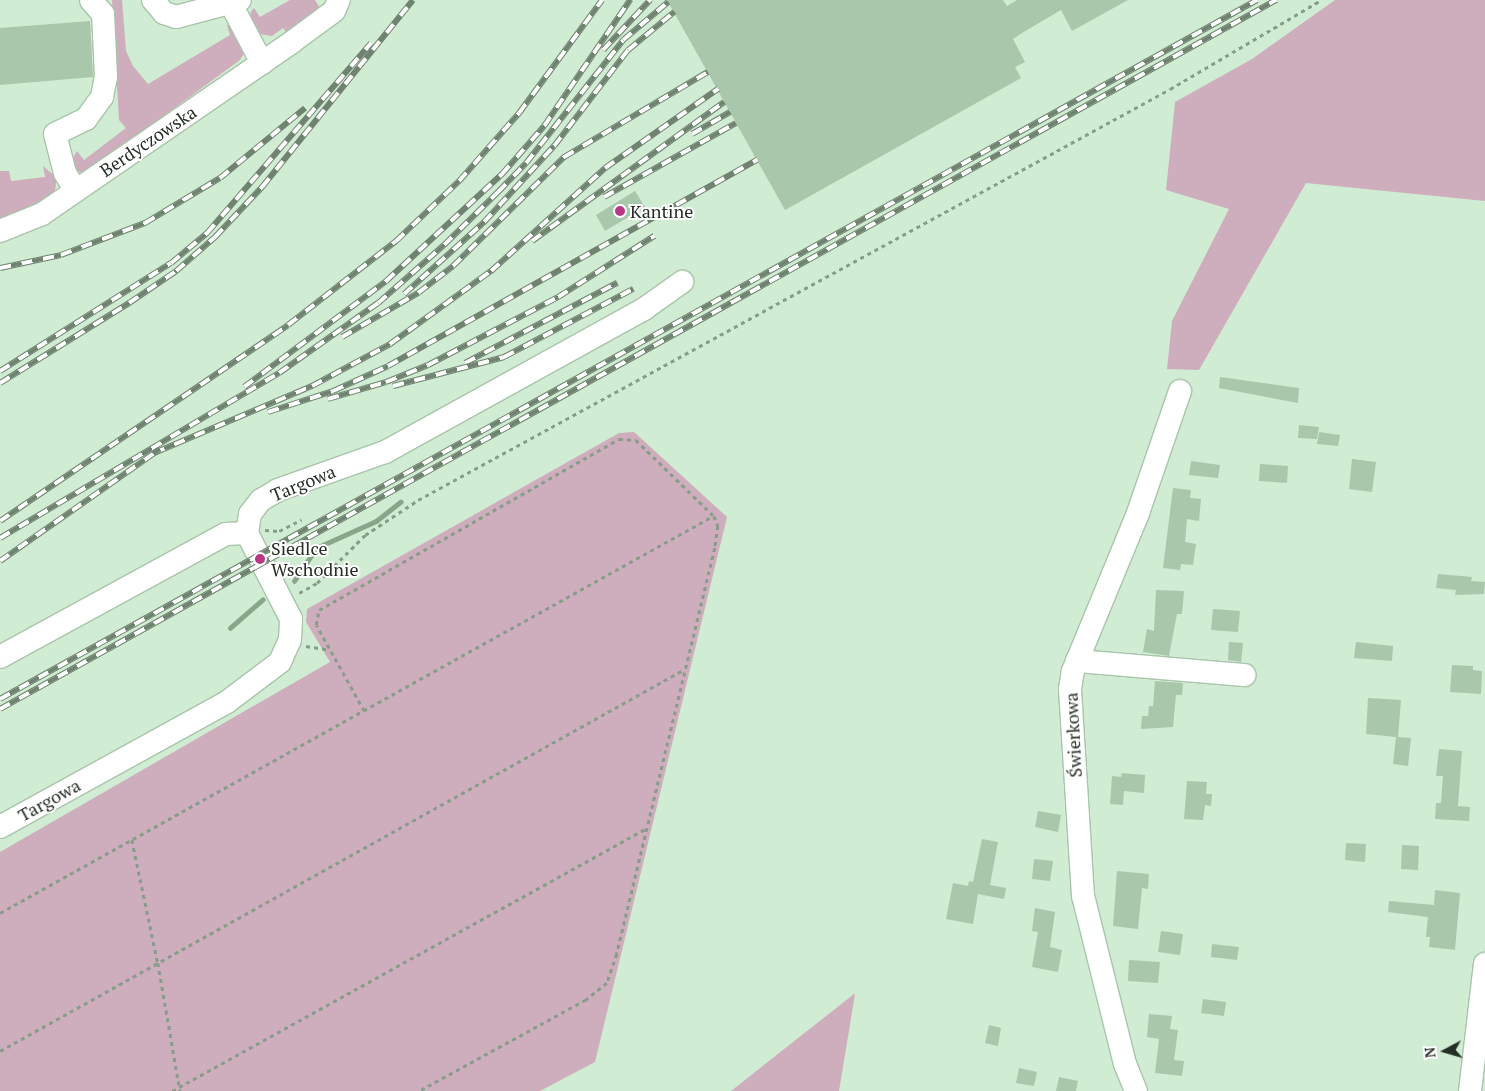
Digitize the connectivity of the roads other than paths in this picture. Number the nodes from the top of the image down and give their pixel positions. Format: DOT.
graph roads {
  1 [pos="90,0"];
  2 [pos="153,0"];
  3 [pos="339,0"];
  4 [pos="236,2"];
  5 [pos="262,63"];
  6 [pos="75,190"];
  7 [pos="0,231"];
  8 [pos="682,282"];
  9 [pos="1180,392"];
  10 [pos="247,533"];
  11 [pos="0,657"];
  12 [pos="1077,661"];
  13 [pos="1244,675"];
  14 [pos="0,827"];
  15 [pos="1485,964"];
  16 [pos="1136,1091"];
  17 [pos="1470,1091"];
  1 -- 6 [label="street"];
  2 -- 4 [label="street"];
  3 -- 5 [label="street, Berdyczowska"];
  4 -- 5 [label="street"];
  5 -- 6 [label="street, Berdyczowska"];
  6 -- 7 [label="street, Berdyczowska"];
  8 -- 10 [label="street, Targowa"];
  9 -- 12 [label="street, Świerkowa"];
  10 -- 11 [label="street"];
  10 -- 14 [label="street, Targowa"];
  12 -- 13 [label="street"];
  12 -- 16 [label="street, Świerkowa"];
  15 -- 17 [label="street"];
}
